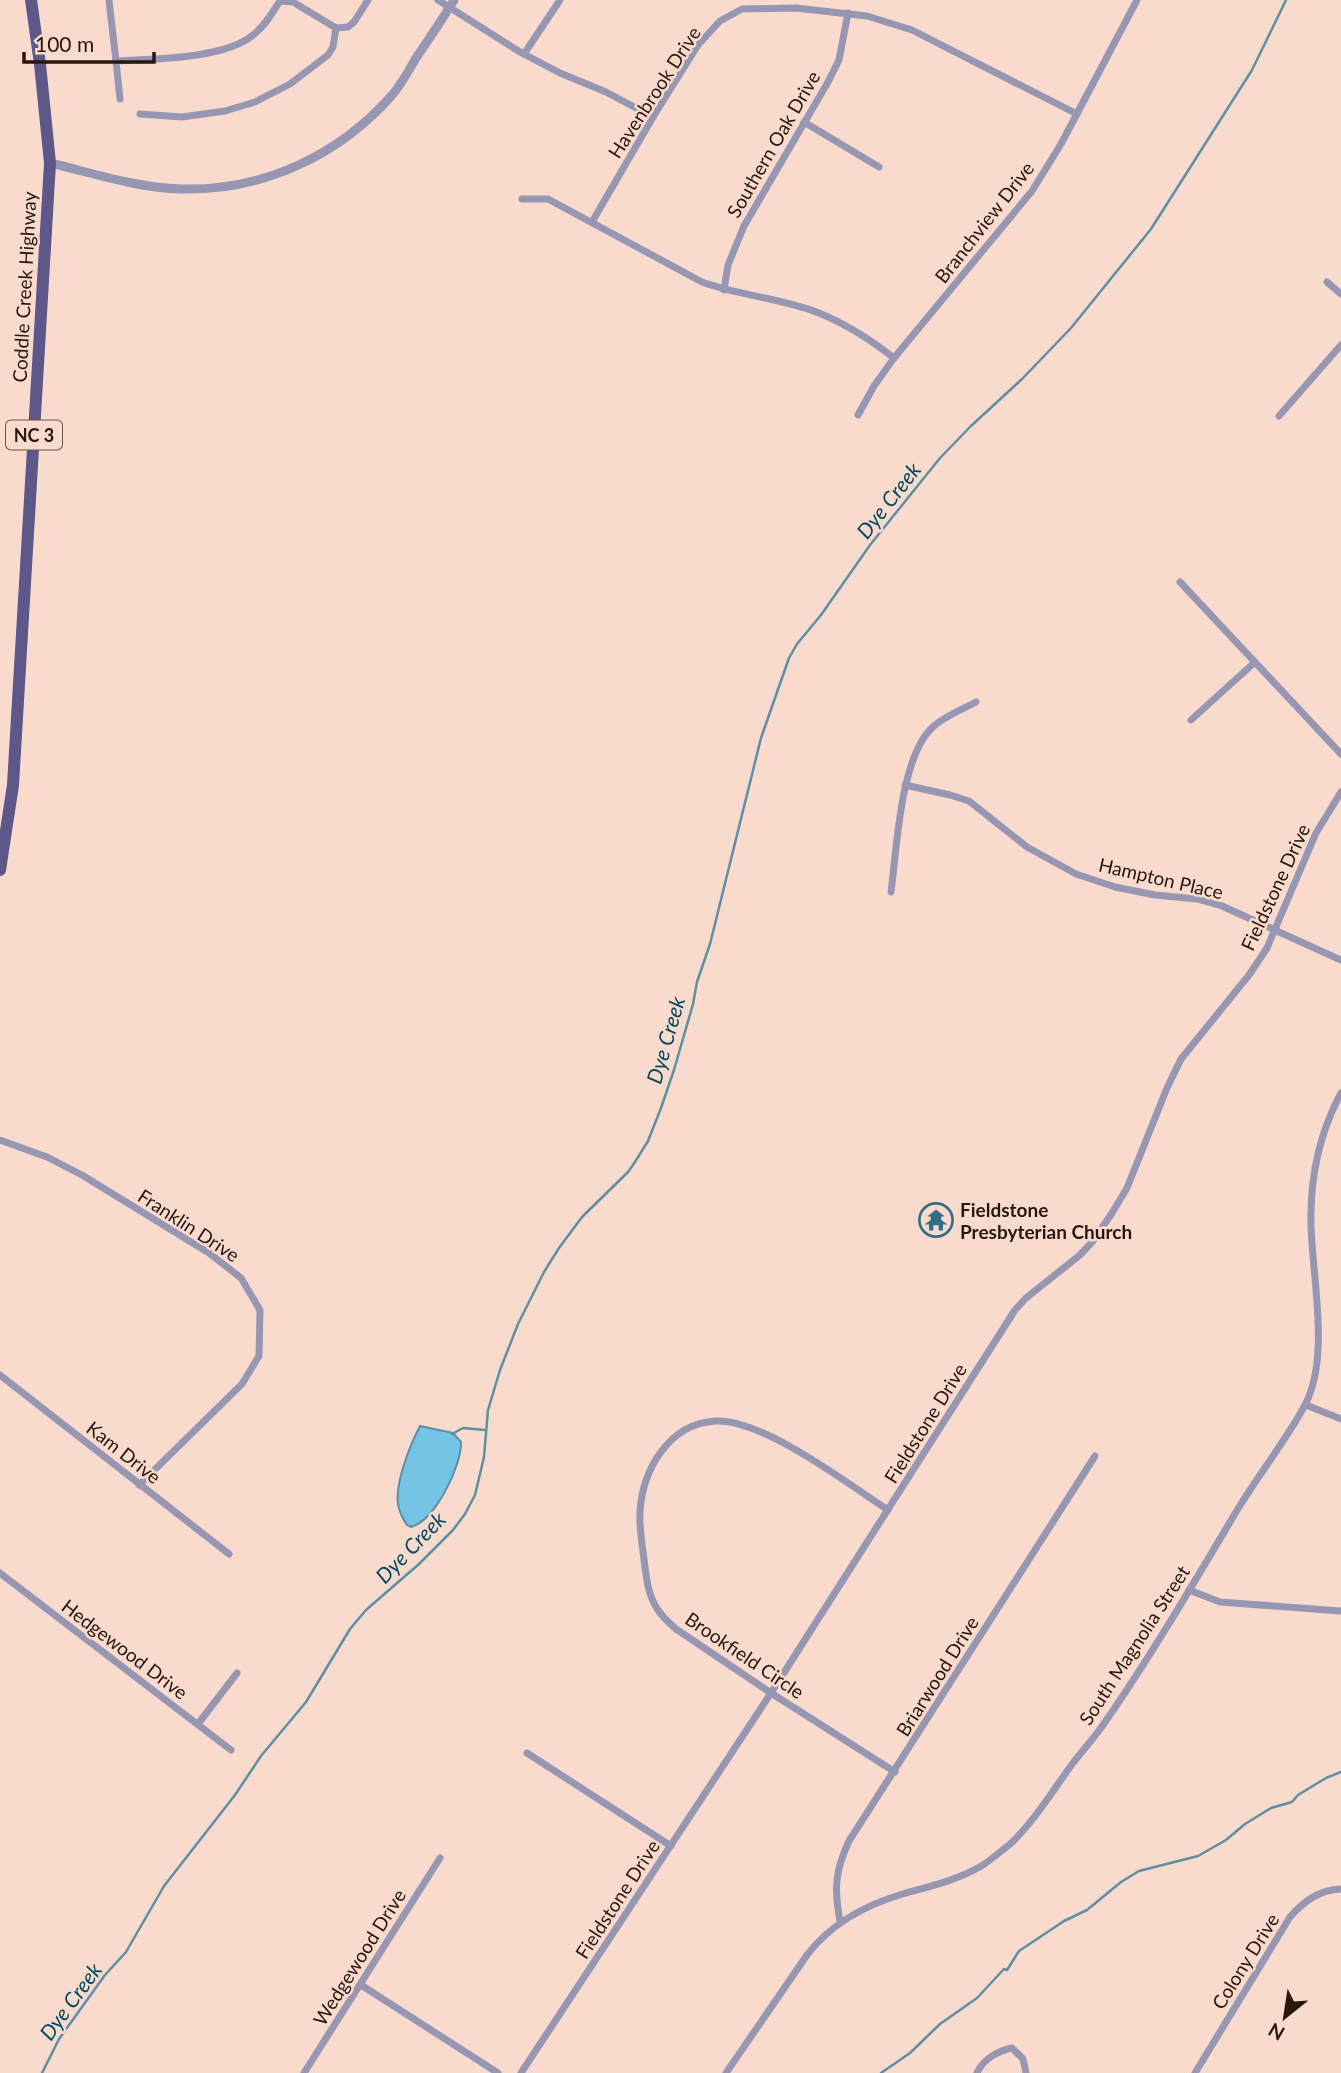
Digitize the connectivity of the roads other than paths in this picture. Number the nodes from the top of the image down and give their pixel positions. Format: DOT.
graph roads {
  1 [pos="31,0"];
  2 [pos="109,0"];
  3 [pos="280,0"];
  4 [pos="368,0"];
  5 [pos="438,0"];
  6 [pos="560,0"];
  7 [pos="1137,0"];
  8 [pos="452,4"];
  9 [pos="848,13"];
  10 [pos="337,28"];
  11 [pos="524,54"];
  12 [pos="116,61"];
  13 [pos="120,99"];
  14 [pos="140,114"];
  15 [pos="1077,114"];
  16 [pos="653,117"];
  17 [pos="804,122"];
  18 [pos="50,163"];
  19 [pos="879,167"];
  20 [pos="522,199"];
  21 [pos="592,222"];
  22 [pos="1327,282"];
  23 [pos="724,290"];
  24 [pos="1341,293"];
  25 [pos="1341,345"];
  26 [pos="894,358"];
  27 [pos="858,415"];
  28 [pos="1279,416"];
  29 [pos="1180,582"];
  30 [pos="1255,662"];
  31 [pos="976,702"];
  32 [pos="1191,720"];
  33 [pos="1341,754"];
  34 [pos="905,785"];
  35 [pos="1341,792"];
  36 [pos="0,870"];
  37 [pos="891,892"];
  38 [pos="1276,930"];
  39 [pos="1341,960"];
  40 [pos="1341,1093"];
  41 [pos="0,1140"];
  42 [pos="0,1375"];
  43 [pos="1306,1405"];
  44 [pos="1341,1419"];
  45 [pos="1095,1456"];
  46 [pos="139,1485"];
  47 [pos="888,1510"];
  48 [pos="229,1554"];
  49 [pos="0,1573"];
  50 [pos="1189,1590"];
  51 [pos="1341,1611"];
  52 [pos="237,1672"];
  53 [pos="771,1693"];
  54 [pos="198,1724"];
  55 [pos="231,1750"];
  56 [pos="527,1753"];
  57 [pos="895,1772"];
  58 [pos="671,1846"];
  59 [pos="440,1858"];
  60 [pos="1341,1889"];
  61 [pos="840,1922"];
  62 [pos="361,1985"];
  63 [pos="304,2073"];
  64 [pos="498,2073"];
  65 [pos="521,2073"];
  66 [pos="726,2073"];
  67 [pos="976,2073"];
  68 [pos="1026,2073"];
  69 [pos="1195,2073"];
  1 -- 18 [label="main road, Coddle Creek Highway / NC 3"];
  2 -- 12 [label="street"];
  3 -- 10 [label="street"];
  3 -- 12 [label="street"];
  4 -- 10 [label="street"];
  5 -- 8 [label="street"];
  6 -- 11 [label="street"];
  7 -- 15 [label="street, Branchview Drive"];
  8 -- 11 [label="street"];
  8 -- 18 [label="street"];
  9 -- 15 [label="street, Havenbrook Drive"];
  9 -- 16 [label="street, Havenbrook Drive"];
  9 -- 17 [label="street, Southern Oak Drive"];
  10 -- 14 [label="street"];
  11 -- 16 [label="street"];
  12 -- 13 [label="street"];
  15 -- 26 [label="street, Branchview Drive"];
  16 -- 21 [label="street, Havenbrook Drive"];
  17 -- 19 [label="street"];
  17 -- 23 [label="street, Southern Oak Drive"];
  18 -- 36 [label="main road, Coddle Creek Highway / NC 3"];
  20 -- 21 [label="street"];
  21 -- 23 [label="street"];
  22 -- 24 [label="street"];
  23 -- 26 [label="street"];
  25 -- 28 [label="street"];
  26 -- 27 [label="street, Branchview Drive"];
  29 -- 30 [label="street"];
  30 -- 32 [label="street"];
  30 -- 33 [label="street"];
  31 -- 34 [label="street"];
  34 -- 37 [label="street"];
  34 -- 38 [label="street, Hampton Place"];
  35 -- 38 [label="street, Fieldstone Drive"];
  38 -- 39 [label="street, Hampton Place"];
  38 -- 47 [label="street, Fieldstone Drive"];
  40 -- 43 [label="street, South Magnolia Street"];
  41 -- 46 [label="street, Franklin Drive"];
  42 -- 46 [label="street, Kam Drive"];
  43 -- 44 [label="street"];
  43 -- 50 [label="street, South Magnolia Street"];
  45 -- 57 [label="street, Briarwood Drive"];
  46 -- 48 [label="street, Kam Drive"];
  47 -- 53 [label="street, Fieldstone Drive"];
  47 -- 53 [label="street, Brookfield Circle"];
  49 -- 54 [label="street, Hedgewood Drive"];
  50 -- 51 [label="street"];
  50 -- 61 [label="street, South Magnolia Street"];
  52 -- 54 [label="street"];
  53 -- 57 [label="street, Brookfield Circle"];
  53 -- 58 [label="street, Fieldstone Drive"];
  54 -- 55 [label="street, Hedgewood Drive"];
  56 -- 58 [label="street"];
  57 -- 61 [label="street, Briarwood Drive"];
  58 -- 65 [label="street, Fieldstone Drive"];
  59 -- 62 [label="street, Wedgewood Drive"];
  60 -- 69 [label="street, Colony Drive"];
  61 -- 66 [label="street, South Magnolia Street"];
  62 -- 63 [label="street, Wedgewood Drive"];
  62 -- 64 [label="street"];
  67 -- 68 [label="street"];
}
